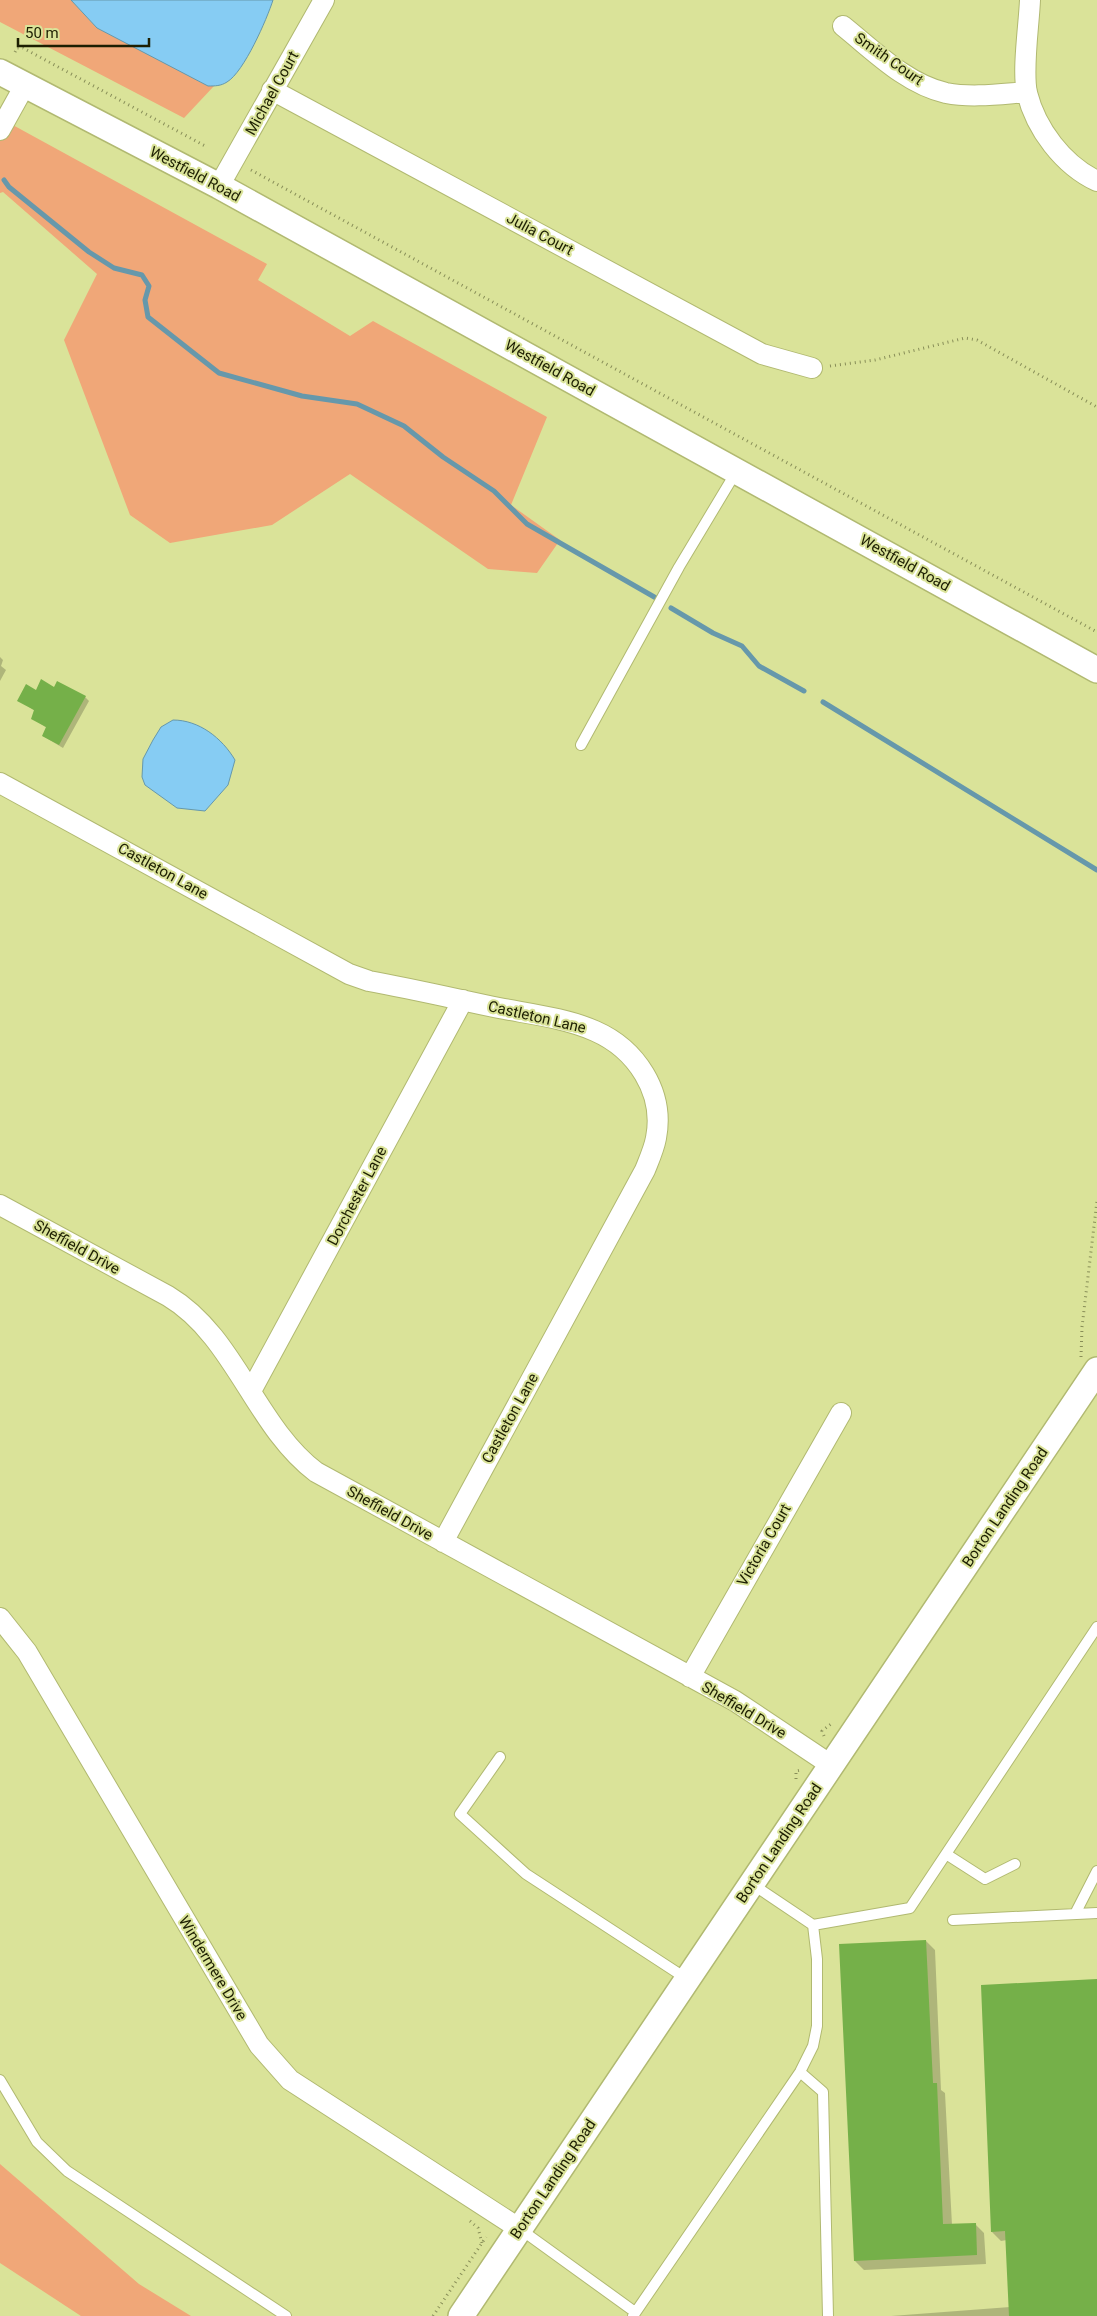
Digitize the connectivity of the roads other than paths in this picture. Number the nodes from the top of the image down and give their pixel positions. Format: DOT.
graph roads {
  1 [pos="324,0"];
  2 [pos="1030,0"];
  3 [pos="842,26"];
  4 [pos="0,72"];
  5 [pos="25,85"];
  6 [pos="272,90"];
  7 [pos="1027,92"];
  8 [pos="0,130"];
  9 [pos="1097,181"];
  10 [pos="219,186"];
  11 [pos="812,368"];
  12 [pos="737,471"];
  13 [pos="1097,670"];
  14 [pos="581,745"];
  15 [pos="0,783"];
  16 [pos="463,1000"];
  17 [pos="0,1205"];
  18 [pos="1093,1365"];
  19 [pos="251,1391"];
  20 [pos="841,1413"];
  21 [pos="443,1542"];
  22 [pos="0,1618"];
  23 [pos="1097,1627"];
  24 [pos="690,1677"];
  25 [pos="500,1757"];
  26 [pos="831,1765"];
  27 [pos="946,1854"];
  28 [pos="1015,1864"];
  29 [pos="1097,1870"];
  30 [pos="751,1883"];
  31 [pos="1097,1913"];
  32 [pos="1075,1914"];
  33 [pos="953,1920"];
  34 [pos="813,1925"];
  35 [pos="688,1979"];
  36 [pos="800,2072"];
  37 [pos="0,2080"];
  38 [pos="520,2229"];
  39 [pos="634,2314"];
  40 [pos="286,2316"];
  41 [pos="461,2316"];
  42 [pos="828,2316"];
  1 -- 6 [label="street, Michael Court"];
  2 -- 7 [label="street"];
  3 -- 7 [label="street, Smith Court"];
  4 -- 5 [label="street, Westfield Road"];
  5 -- 8 [label="street"];
  5 -- 10 [label="street, Westfield Road"];
  6 -- 10 [label="street, Michael Court"];
  6 -- 11 [label="street, Julia Court"];
  7 -- 9 [label="street"];
  10 -- 12 [label="street, Westfield Road"];
  12 -- 13 [label="street, Westfield Road"];
  12 -- 14 [label="lane"];
  15 -- 16 [label="street, Castleton Lane"];
  16 -- 19 [label="street, Dorchester Lane"];
  16 -- 21 [label="street, Castleton Lane"];
  17 -- 19 [label="street, Sheffield Drive"];
  18 -- 26 [label="street, Borton Landing Road"];
  19 -- 21 [label="street, Sheffield Drive"];
  20 -- 24 [label="street, Victoria Court"];
  21 -- 24 [label="street, Sheffield Drive"];
  22 -- 38 [label="street, Windermere Drive"];
  23 -- 27 [label="lane"];
  24 -- 26 [label="street, Sheffield Drive"];
  25 -- 35 [label="lane"];
  26 -- 30 [label="street, Borton Landing Road"];
  27 -- 28 [label="lane"];
  27 -- 34 [label="lane"];
  29 -- 32 [label="lane"];
  30 -- 34 [label="lane"];
  30 -- 35 [label="street, Borton Landing Road"];
  31 -- 32 [label="lane"];
  32 -- 33 [label="lane"];
  34 -- 36 [label="lane"];
  35 -- 38 [label="street, Borton Landing Road"];
  36 -- 39 [label="lane"];
  36 -- 42 [label="lane"];
  37 -- 40 [label="lane"];
  38 -- 39 [label="lane"];
  38 -- 41 [label="street, Borton Landing Road"];
}
